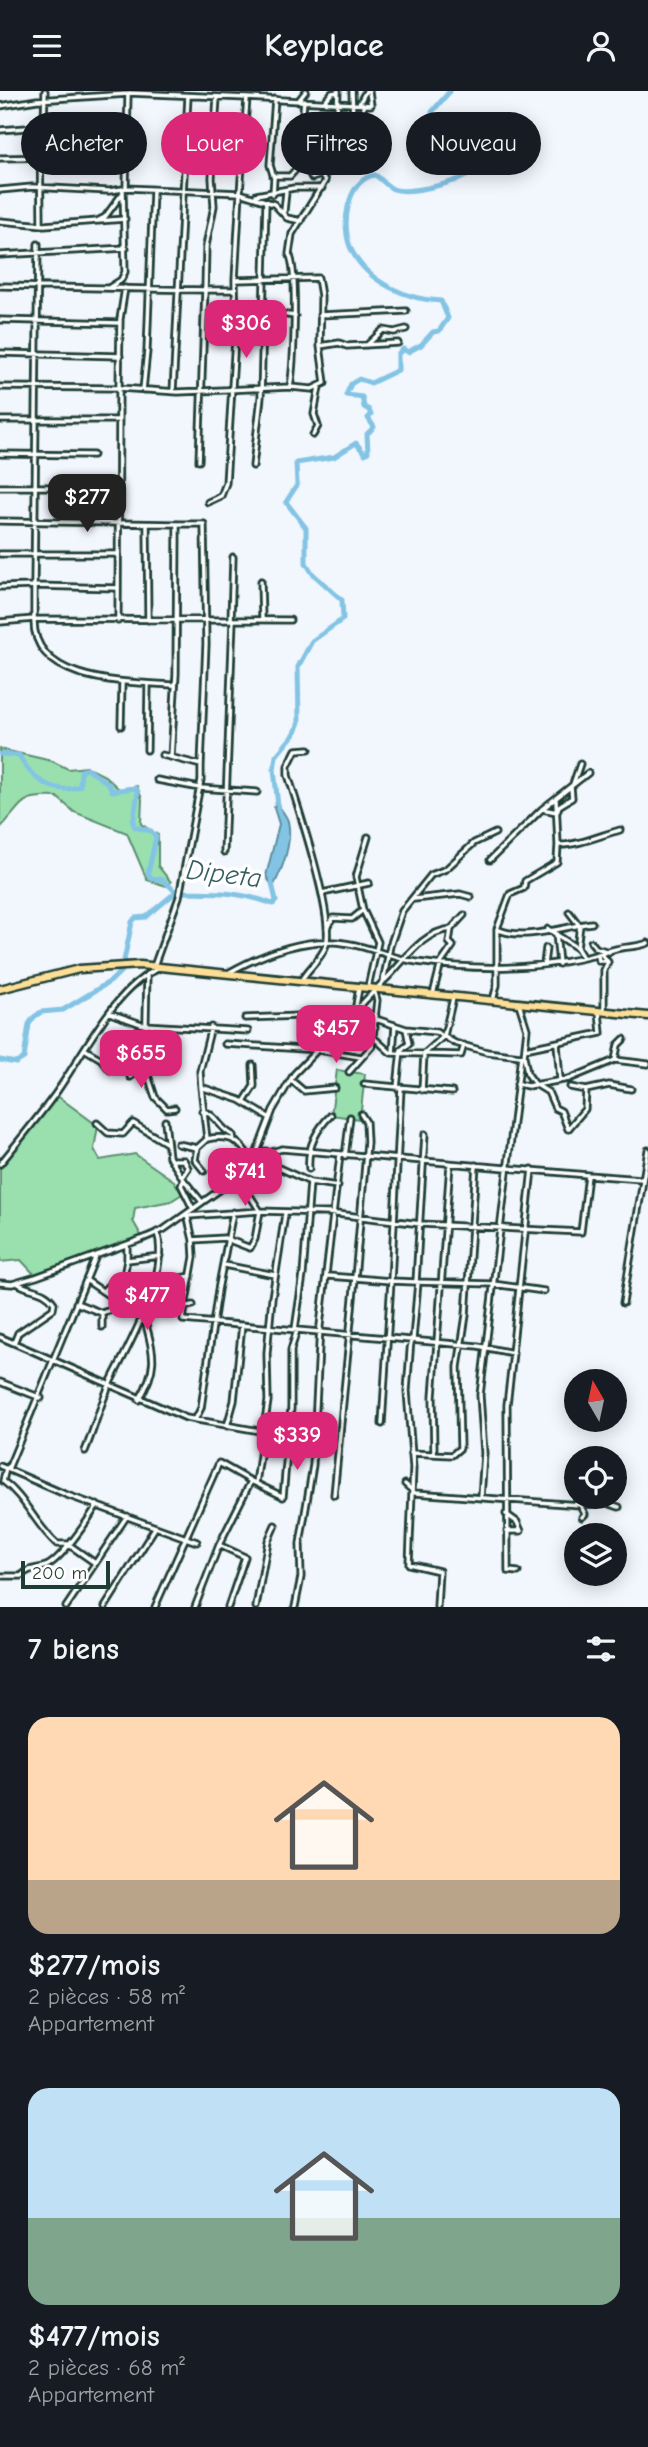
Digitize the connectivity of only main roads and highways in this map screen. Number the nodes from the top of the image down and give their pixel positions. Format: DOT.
graph roads {
  1 [pos="0,989"];
  2 [pos="648,1016"];
  1 -- 2 [label="highway"];
}
